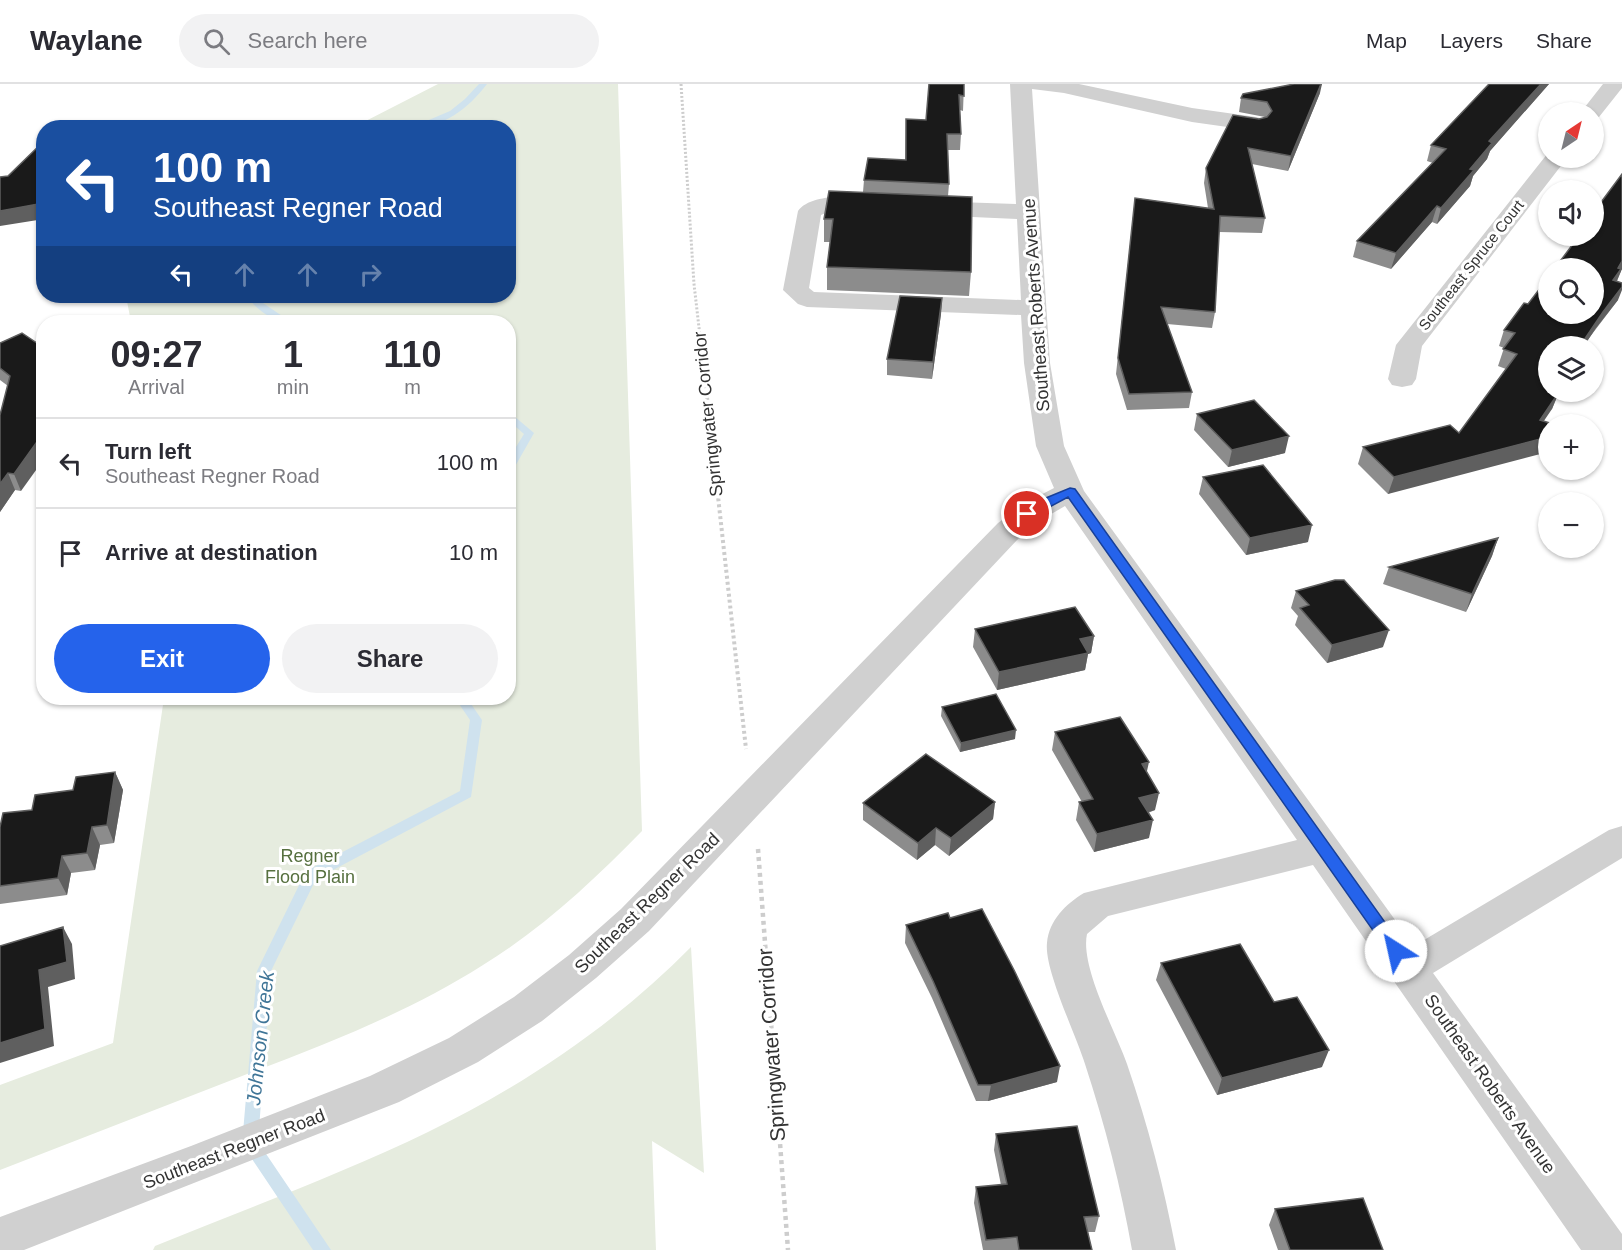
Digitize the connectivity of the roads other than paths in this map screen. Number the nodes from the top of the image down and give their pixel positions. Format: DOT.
graph roads {
  1 [pos="1021,84"];
  2 [pos="1037,84"];
  3 [pos="1614,84"];
  4 [pos="1599,102"];
  5 [pos="1256,124"];
  6 [pos="1548,168"];
  7 [pos="1028,212"];
  8 [pos="1034,308"];
  9 [pos="1402,379"];
  10 [pos="1070,492"];
  11 [pos="1622,840"];
  12 [pos="1323,848"];
  13 [pos="1408,968"];
  14 [pos="0,1238"];
  15 [pos="1154,1250"];
  16 [pos="1607,1250"];
  1 -- 7 [label="street, Southeast Roberts Avenue"];
  2 -- 5 [label="street"];
  3 -- 4 [label="street"];
  6 -- 9 [label="street, Southeast Spruce Court"];
  7 -- 8 [label="street, Southeast Roberts Avenue"];
  7 -- 8 [label="street"];
  8 -- 10 [label="street, Southeast Roberts Avenue"];
  10 -- 12 [label="street, Southeast Roberts Avenue"];
  10 -- 14 [label="street, Southeast Regner Road"];
  11 -- 13 [label="street"];
  12 -- 13 [label="street, Southeast Roberts Avenue"];
  12 -- 15 [label="street"];
  13 -- 16 [label="street, Southeast Roberts Avenue"];
}
